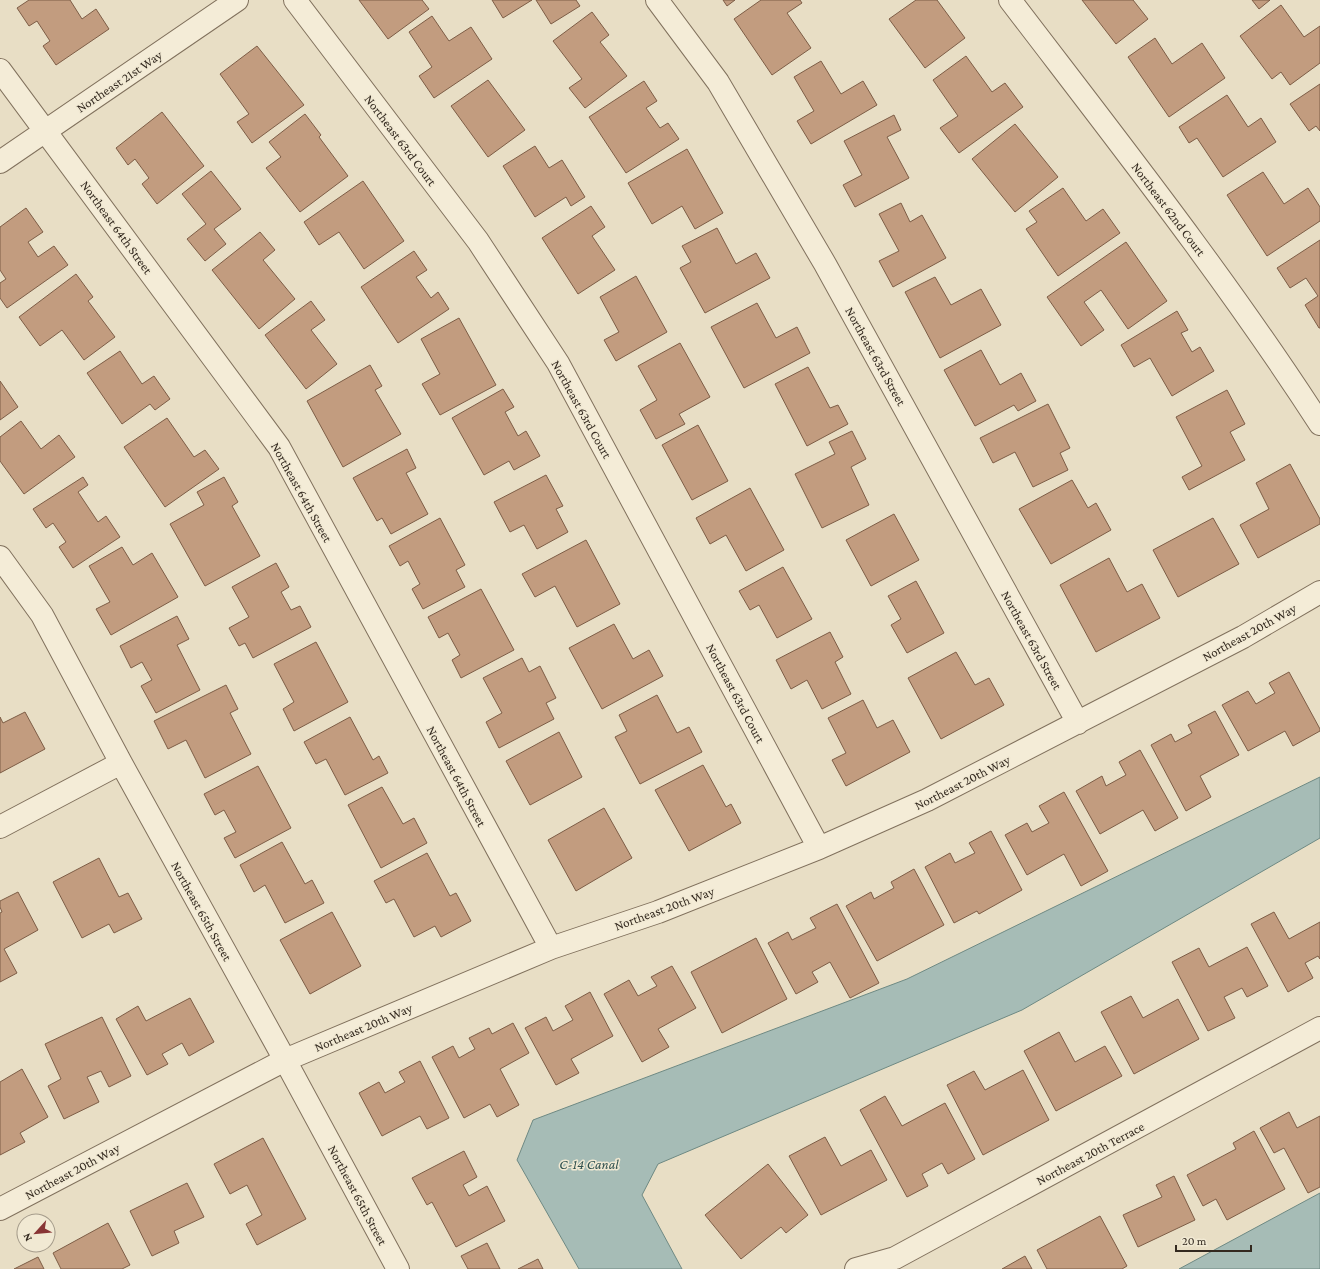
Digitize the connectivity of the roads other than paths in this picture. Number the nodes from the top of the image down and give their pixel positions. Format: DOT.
graph roads {
  1 [pos="237,0"];
  2 [pos="295,0"];
  3 [pos="657,0"];
  4 [pos="1010,0"];
  5 [pos="0,70"];
  6 [pos="46,131"];
  7 [pos="0,162"];
  8 [pos="1320,424"];
  9 [pos="0,557"];
  10 [pos="1320,592"];
  11 [pos="1078,723"];
  12 [pos="120,763"];
  13 [pos="0,827"];
  14 [pos="819,848"];
  15 [pos="551,948"];
  16 [pos="1320,1028"];
  17 [pos="285,1060"];
  18 [pos="0,1209"];
  19 [pos="398,1269"];
  20 [pos="856,1269"];
  1 -- 6 [label="street, Northeast 21st Way"];
  2 -- 14 [label="street, Northeast 63rd Court"];
  3 -- 11 [label="street, Northeast 63rd Street"];
  4 -- 8 [label="street, Northeast 62nd Court"];
  5 -- 6 [label="street, Northeast 64th Street"];
  6 -- 7 [label="street, Northeast 21st Way"];
  6 -- 15 [label="street, Northeast 64th Street"];
  9 -- 12 [label="street, Northeast 65th Street"];
  10 -- 11 [label="street, Northeast 20th Way"];
  11 -- 14 [label="street, Northeast 20th Way"];
  12 -- 13 [label="street"];
  12 -- 17 [label="street, Northeast 65th Street"];
  14 -- 15 [label="street, Northeast 20th Way"];
  15 -- 17 [label="street, Northeast 20th Way"];
  16 -- 20 [label="street, Northeast 20th Terrace"];
  17 -- 18 [label="street, Northeast 20th Way"];
  17 -- 19 [label="street, Northeast 65th Street"];
}
